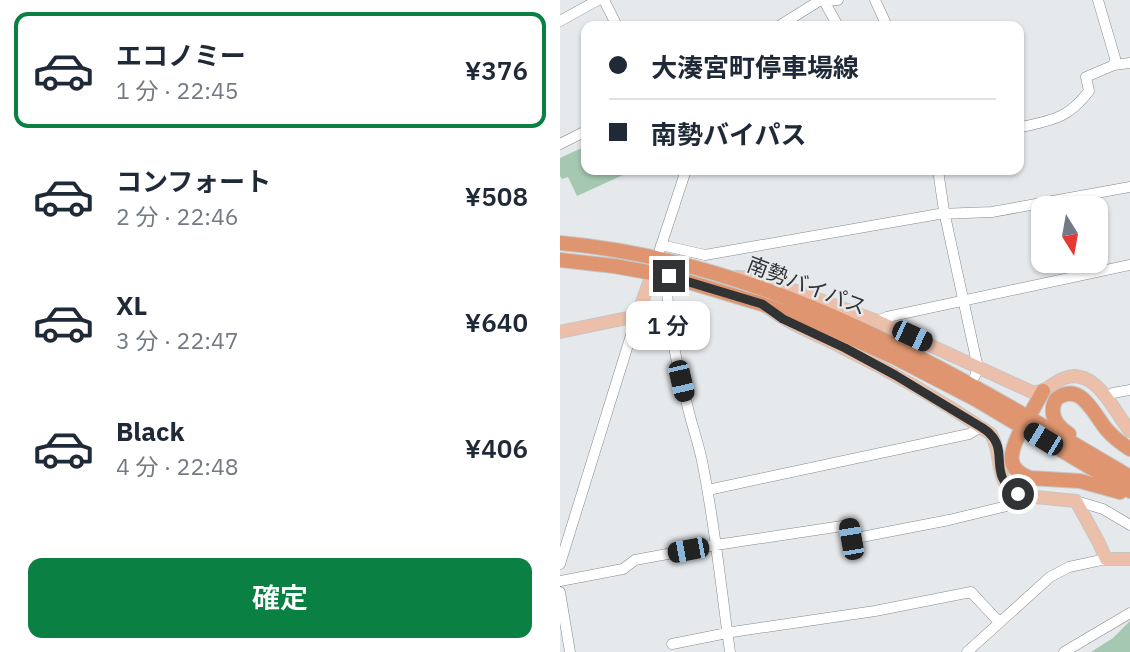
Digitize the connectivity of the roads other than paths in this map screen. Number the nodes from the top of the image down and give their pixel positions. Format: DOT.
graph roads {
  1 [pos="598,0"];
  2 [pos="604,0"];
  3 [pos="838,0"];
  4 [pos="875,0"];
  5 [pos="1098,0"];
  6 [pos="821,1"];
  7 [pos="560,21"];
  8 [pos="614,21"];
  9 [pos="787,21"];
  10 [pos="835,21"];
  11 [pos="885,21"];
  12 [pos="1130,63"];
  13 [pos="1114,65"];
  14 [pos="1024,126"];
  15 [pos="581,134"];
  16 [pos="560,144"];
  17 [pos="683,175"];
  18 [pos="939,175"];
  19 [pos="1130,187"];
  20 [pos="945,215"];
  21 [pos="560,243"];
  22 [pos="657,259"];
  23 [pos="560,260"];
  24 [pos="1130,265"];
  25 [pos="727,276"];
  26 [pos="667,287"];
  27 [pos="963,300"];
  28 [pos="762,304"];
  29 [pos="637,316"];
  30 [pos="877,321"];
  31 [pos="560,332"];
  32 [pos="976,372"];
  33 [pos="1130,390"];
  34 [pos="1044,391"];
  35 [pos="1107,396"];
  36 [pos="1032,411"];
  37 [pos="981,427"];
  38 [pos="1130,431"];
  39 [pos="1019,434"];
  40 [pos="1130,449"];
  41 [pos="1130,471"];
  42 [pos="1130,477"];
  43 [pos="1007,487"];
  44 [pos="708,490"];
  45 [pos="1130,491"];
  46 [pos="1130,497"];
  47 [pos="1076,501"];
  48 [pos="1130,525"];
  49 [pos="560,538"];
  50 [pos="716,545"];
  51 [pos="563,553"];
  52 [pos="1106,559"];
  53 [pos="1130,559"];
  54 [pos="560,564"];
  55 [pos="560,581"];
  56 [pos="560,593"];
  57 [pos="1130,605"];
  58 [pos="1126,615"];
  59 [pos="999,622"];
  60 [pos="729,633"];
  61 [pos="672,644"];
  62 [pos="570,652"];
  63 [pos="730,652"];
  64 [pos="967,652"];
  65 [pos="1064,652"];
  1 -- 7 [label="street"];
  2 -- 8 [label="street"];
  3 -- 6 [label="street"];
  4 -- 11 [label="street"];
  5 -- 13 [label="street"];
  6 -- 9 [label="street"];
  6 -- 10 [label="street"];
  12 -- 13 [label="street"];
  13 -- 14 [label="street"];
  15 -- 16 [label="street"];
  17 -- 22 [label="street"];
  18 -- 20 [label="street"];
  19 -- 20 [label="street"];
  20 -- 22 [label="street"];
  20 -- 27 [label="street"];
  21 -- 22 [label="highway, 南勢バイパス"];
  22 -- 23 [label="highway, 南勢バイパス"];
  22 -- 25 [label="highway, 南勢バイパス"];
  22 -- 28 [label="highway, 南勢バイパス"];
  22 -- 29 [label="main road"];
  24 -- 27 [label="street"];
  25 -- 30 [label="main road"];
  25 -- 42 [label="highway, 南勢バイパス"];
  26 -- 44 [label="street"];
  27 -- 30 [label="street"];
  27 -- 32 [label="street"];
  28 -- 37 [label="main road"];
  28 -- 45 [label="highway, 南勢バイパス"];
  29 -- 31 [label="main road"];
  29 -- 51 [label="street"];
  30 -- 32 [label="main road"];
  32 -- 34 [label="main road"];
  33 -- 35 [label="street"];
  34 -- 35 [label="main road"];
  34 -- 36 [label="highway"];
  35 -- 38 [label="main road"];
  37 -- 43 [label="main road"];
  37 -- 44 [label="street"];
  39 -- 46 [label="highway"];
  40 -- 41 [label="highway"];
  43 -- 47 [label="main road"];
  43 -- 50 [label="street"];
  44 -- 50 [label="street"];
  47 -- 48 [label="street"];
  47 -- 52 [label="main road"];
  49 -- 51 [label="street"];
  50 -- 55 [label="street"];
  50 -- 60 [label="street"];
  51 -- 54 [label="street"];
  52 -- 53 [label="main road"];
  52 -- 59 [label="street"];
  56 -- 62 [label="street"];
  57 -- 58 [label="street"];
  58 -- 65 [label="street"];
  59 -- 60 [label="street"];
  59 -- 64 [label="street"];
  60 -- 61 [label="street"];
  60 -- 63 [label="street"];
}
